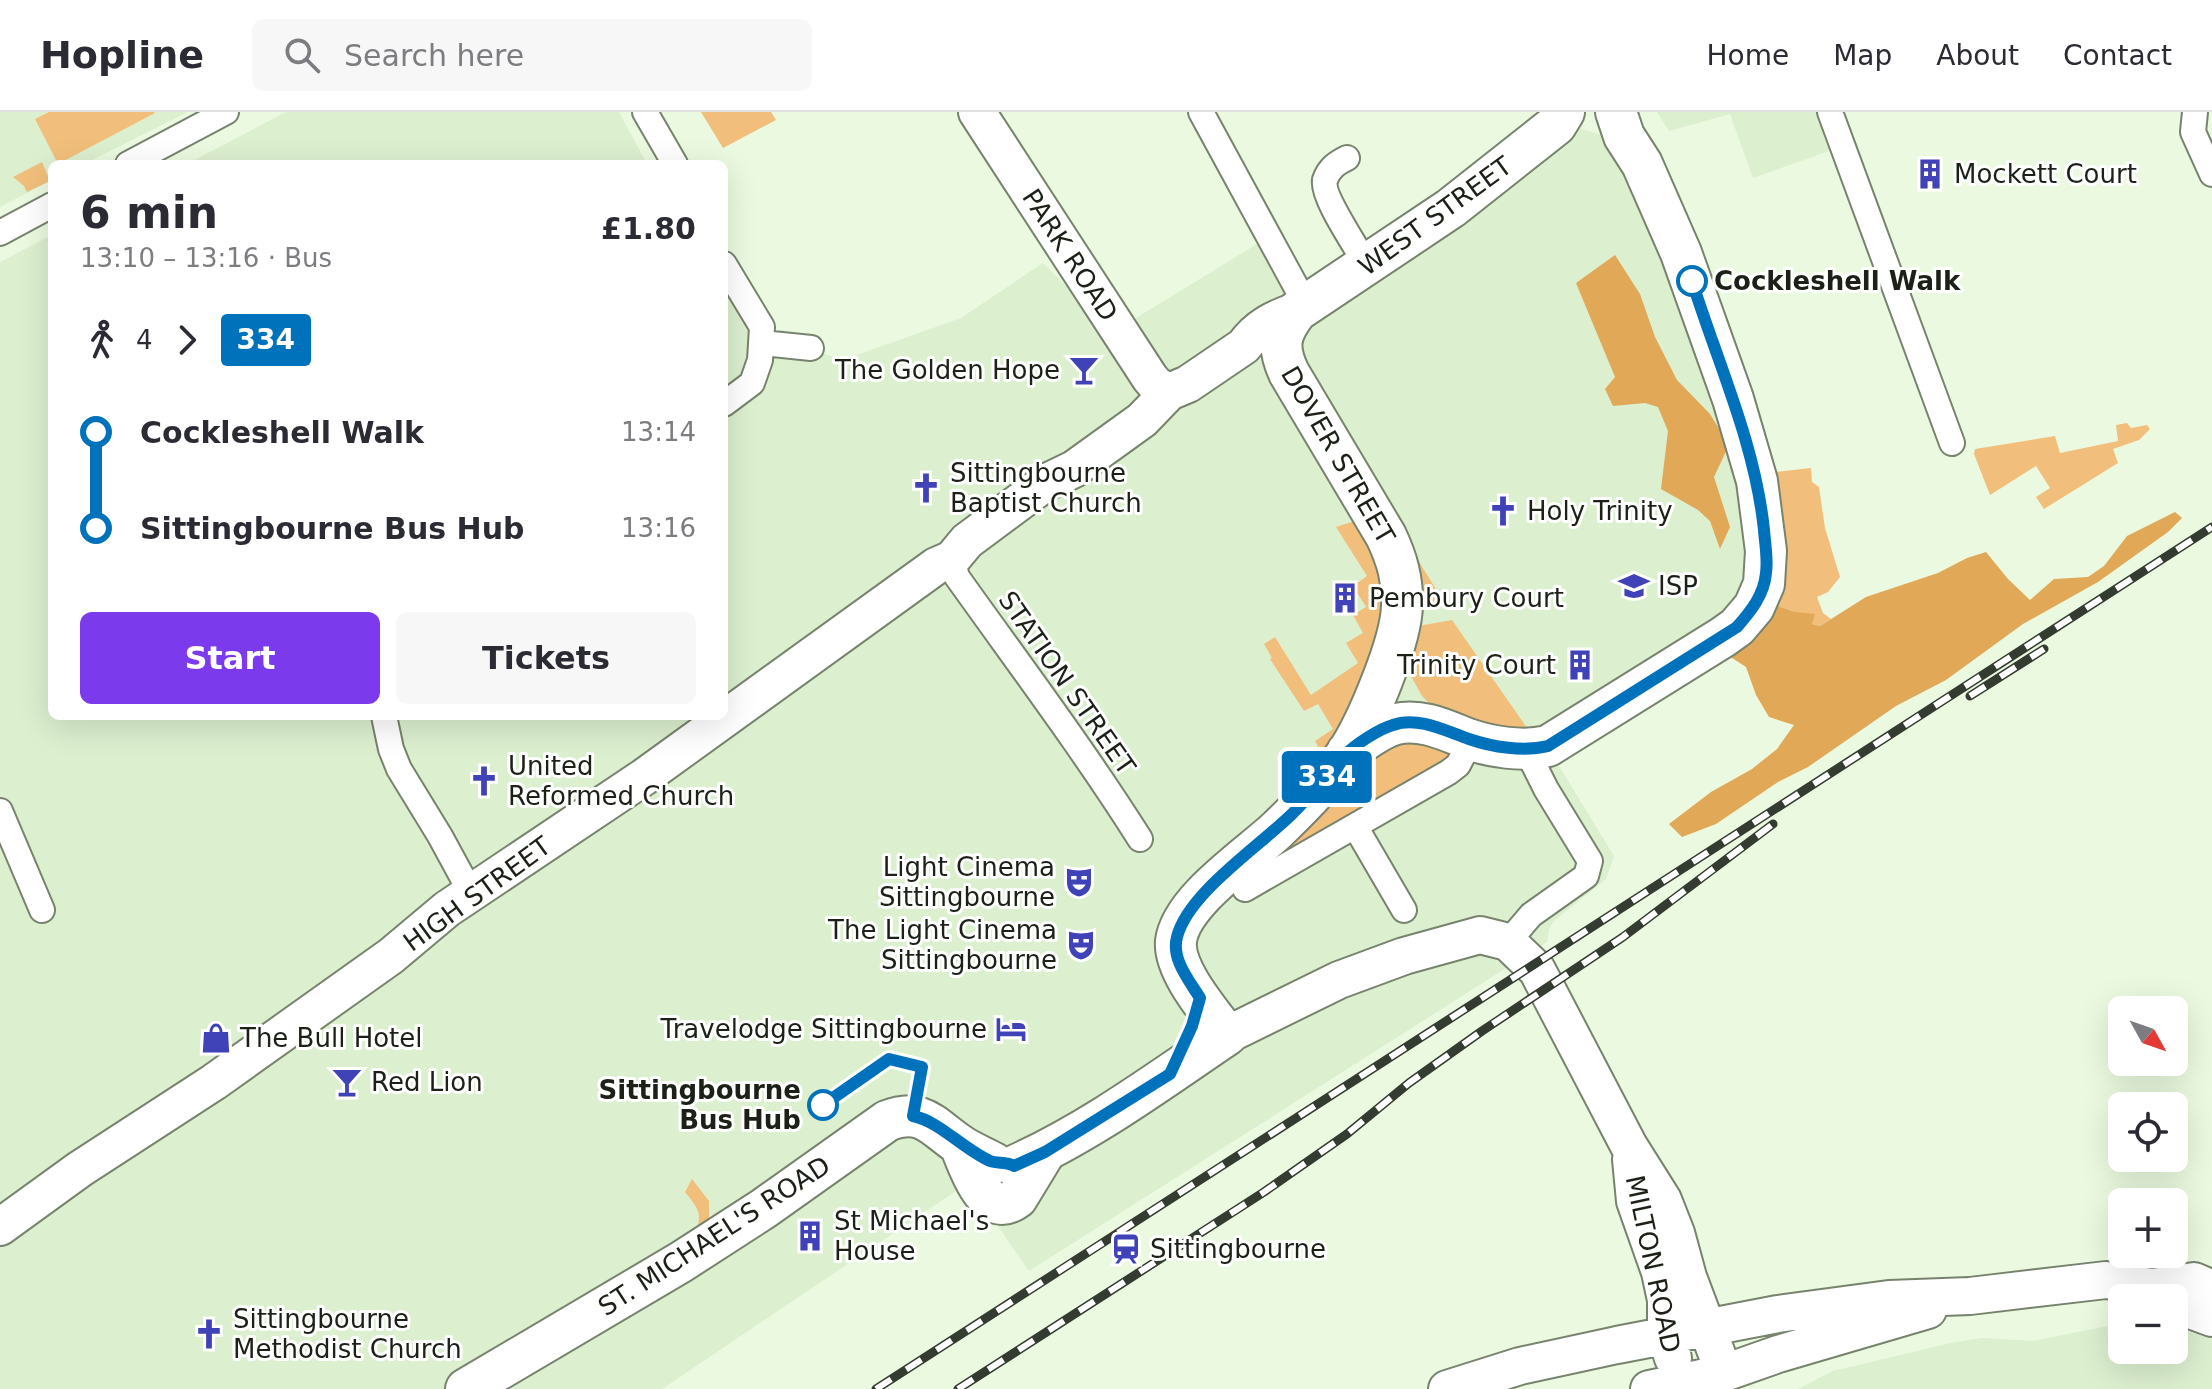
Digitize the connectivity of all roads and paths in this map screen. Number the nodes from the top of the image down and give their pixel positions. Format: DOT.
graph roads {
  1 [pos="226,112"];
  2 [pos="645,112"];
  3 [pos="977,112"];
  4 [pos="1201,112"];
  5 [pos="1830,112"];
  6 [pos="2195,112"];
  7 [pos="1560,118"];
  8 [pos="1620,124"];
  9 [pos="155,158"];
  10 [pos="1347,158"];
  11 [pos="673,160"];
  12 [pos="2212,174"];
  13 [pos="48,207"];
  14 [pos="0,233"];
  15 [pos="1367,266"];
  16 [pos="728,271"];
  17 [pos="1302,308"];
  18 [pos="762,343"];
  19 [pos="811,348"];
  20 [pos="1262,350"];
  21 [pos="1169,392"];
  22 [pos="728,401"];
  23 [pos="1952,443"];
  24 [pos="952,559"];
  25 [pos="1398,630"];
  26 [pos="728,716"];
  27 [pos="385,720"];
  28 [pos="723,720"];
  29 [pos="1456,734"];
  30 [pos="1526,749"];
  31 [pos="1347,752"];
  32 [pos="0,811"];
  33 [pos="1355,826"];
  34 [pos="1140,839"];
  35 [pos="1245,889"];
  36 [pos="471,893"];
  37 [pos="42,910"];
  38 [pos="1404,910"];
  39 [pos="1508,942"];
  40 [pos="1200,998"];
  41 [pos="1227,1035"];
  42 [pos="1170,1074"];
  43 [pos="1629,1146"];
  44 [pos="0,1227"];
  45 [pos="2122,1284"];
  46 [pos="2188,1284"];
  47 [pos="2212,1289"];
  48 [pos="1970,1296"];
  49 [pos="2188,1309"];
  50 [pos="2212,1318"];
  51 [pos="1707,1328"];
  52 [pos="1666,1336"];
  53 [pos="1726,1381"];
  54 [pos="1671,1387"];
  55 [pos="466,1389"];
  56 [pos="1447,1389"];
  1 -- 9 [label="street"];
  2 -- 11 [label="street"];
  3 -- 21 [label="main road, PARK ROAD"];
  4 -- 17 [label="street"];
  5 -- 23 [label="street"];
  6 -- 12 [label="street"];
  7 -- 8 [label="main road"];
  7 -- 15 [label="main road, WEST STREET"];
  8 -- 30 [label="main road"];
  10 -- 15 [label="street"];
  13 -- 14 [label="street"];
  15 -- 17 [label="main road, WEST STREET"];
  16 -- 18 [label="street"];
  17 -- 20 [label="main road"];
  18 -- 19 [label="street"];
  18 -- 22 [label="street"];
  20 -- 21 [label="main road"];
  20 -- 25 [label="main road, DOVER STREET"];
  21 -- 24 [label="main road"];
  24 -- 26 [label="main road, HIGH STREET"];
  24 -- 34 [label="street, STATION STREET"];
  25 -- 29 [label="main road"];
  25 -- 31 [label="main road, DOVER STREET"];
  27 -- 36 [label="street"];
  28 -- 36 [label="main road, HIGH STREET"];
  29 -- 30 [label="main road"];
  29 -- 31 [label="main road"];
  29 -- 33 [label="street"];
  30 -- 39 [label="street"];
  31 -- 40 [label="main road, DOVER STREET"];
  32 -- 37 [label="street"];
  33 -- 35 [label="street"];
  33 -- 38 [label="street"];
  36 -- 44 [label="main road, HIGH STREET"];
  39 -- 41 [label="main road"];
  39 -- 43 [label="main road, MILTON ROAD"];
  40 -- 41 [label="main road, DOVER STREET"];
  40 -- 42 [label="main road"];
  41 -- 42 [label="main road, ST. MICHAEL'S ROAD"];
  42 -- 55 [label="main road, ST. MICHAEL'S ROAD"];
  43 -- 51 [label="main road, MILTON ROAD"];
  43 -- 52 [label="main road, MILTON ROAD"];
  45 -- 48 [label="main road"];
  46 -- 47 [label="main road"];
  48 -- 51 [label="main road"];
  48 -- 53 [label="main road"];
  49 -- 50 [label="main road"];
  51 -- 52 [label="main road"];
  51 -- 53 [label="main road, MILTON ROAD"];
  52 -- 54 [label="main road, MILTON ROAD"];
  52 -- 56 [label="main road"];
  53 -- 54 [label="main road"];
}
